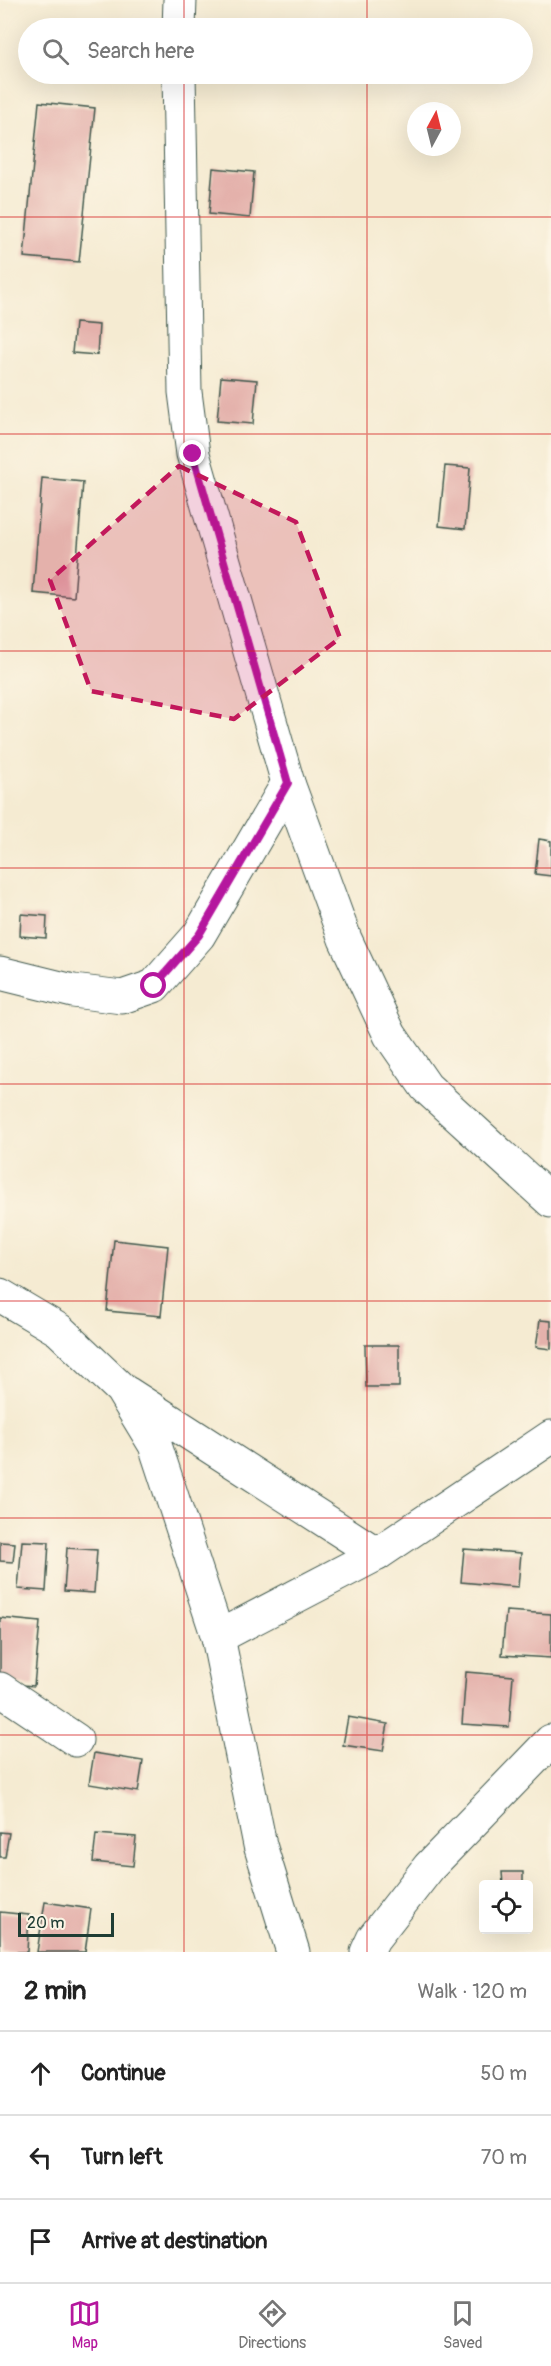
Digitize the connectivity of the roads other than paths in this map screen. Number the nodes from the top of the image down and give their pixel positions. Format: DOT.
graph roads {
  1 [pos="180,0"];
  2 [pos="179,18"];
  3 [pos="179,84"];
  4 [pos="288,783"];
  5 [pos="0,973"];
  6 [pos="551,1201"];
  7 [pos="0,1295"];
  8 [pos="121,1389"];
  9 [pos="551,1437"];
  10 [pos="377,1554"];
  11 [pos="218,1637"];
  12 [pos="0,1689"];
  13 [pos="76,1740"];
  14 [pos="551,1741"];
  15 [pos="293,1952"];
  16 [pos="367,1952"];
  1 -- 2 [label="street"];
  3 -- 4 [label="street"];
  4 -- 5 [label="street"];
  4 -- 6 [label="street"];
  7 -- 8 [label="street"];
  8 -- 10 [label="street"];
  8 -- 11 [label="street"];
  9 -- 10 [label="street"];
  10 -- 11 [label="street"];
  11 -- 15 [label="street"];
  12 -- 13 [label="street"];
  14 -- 16 [label="street"];
}
